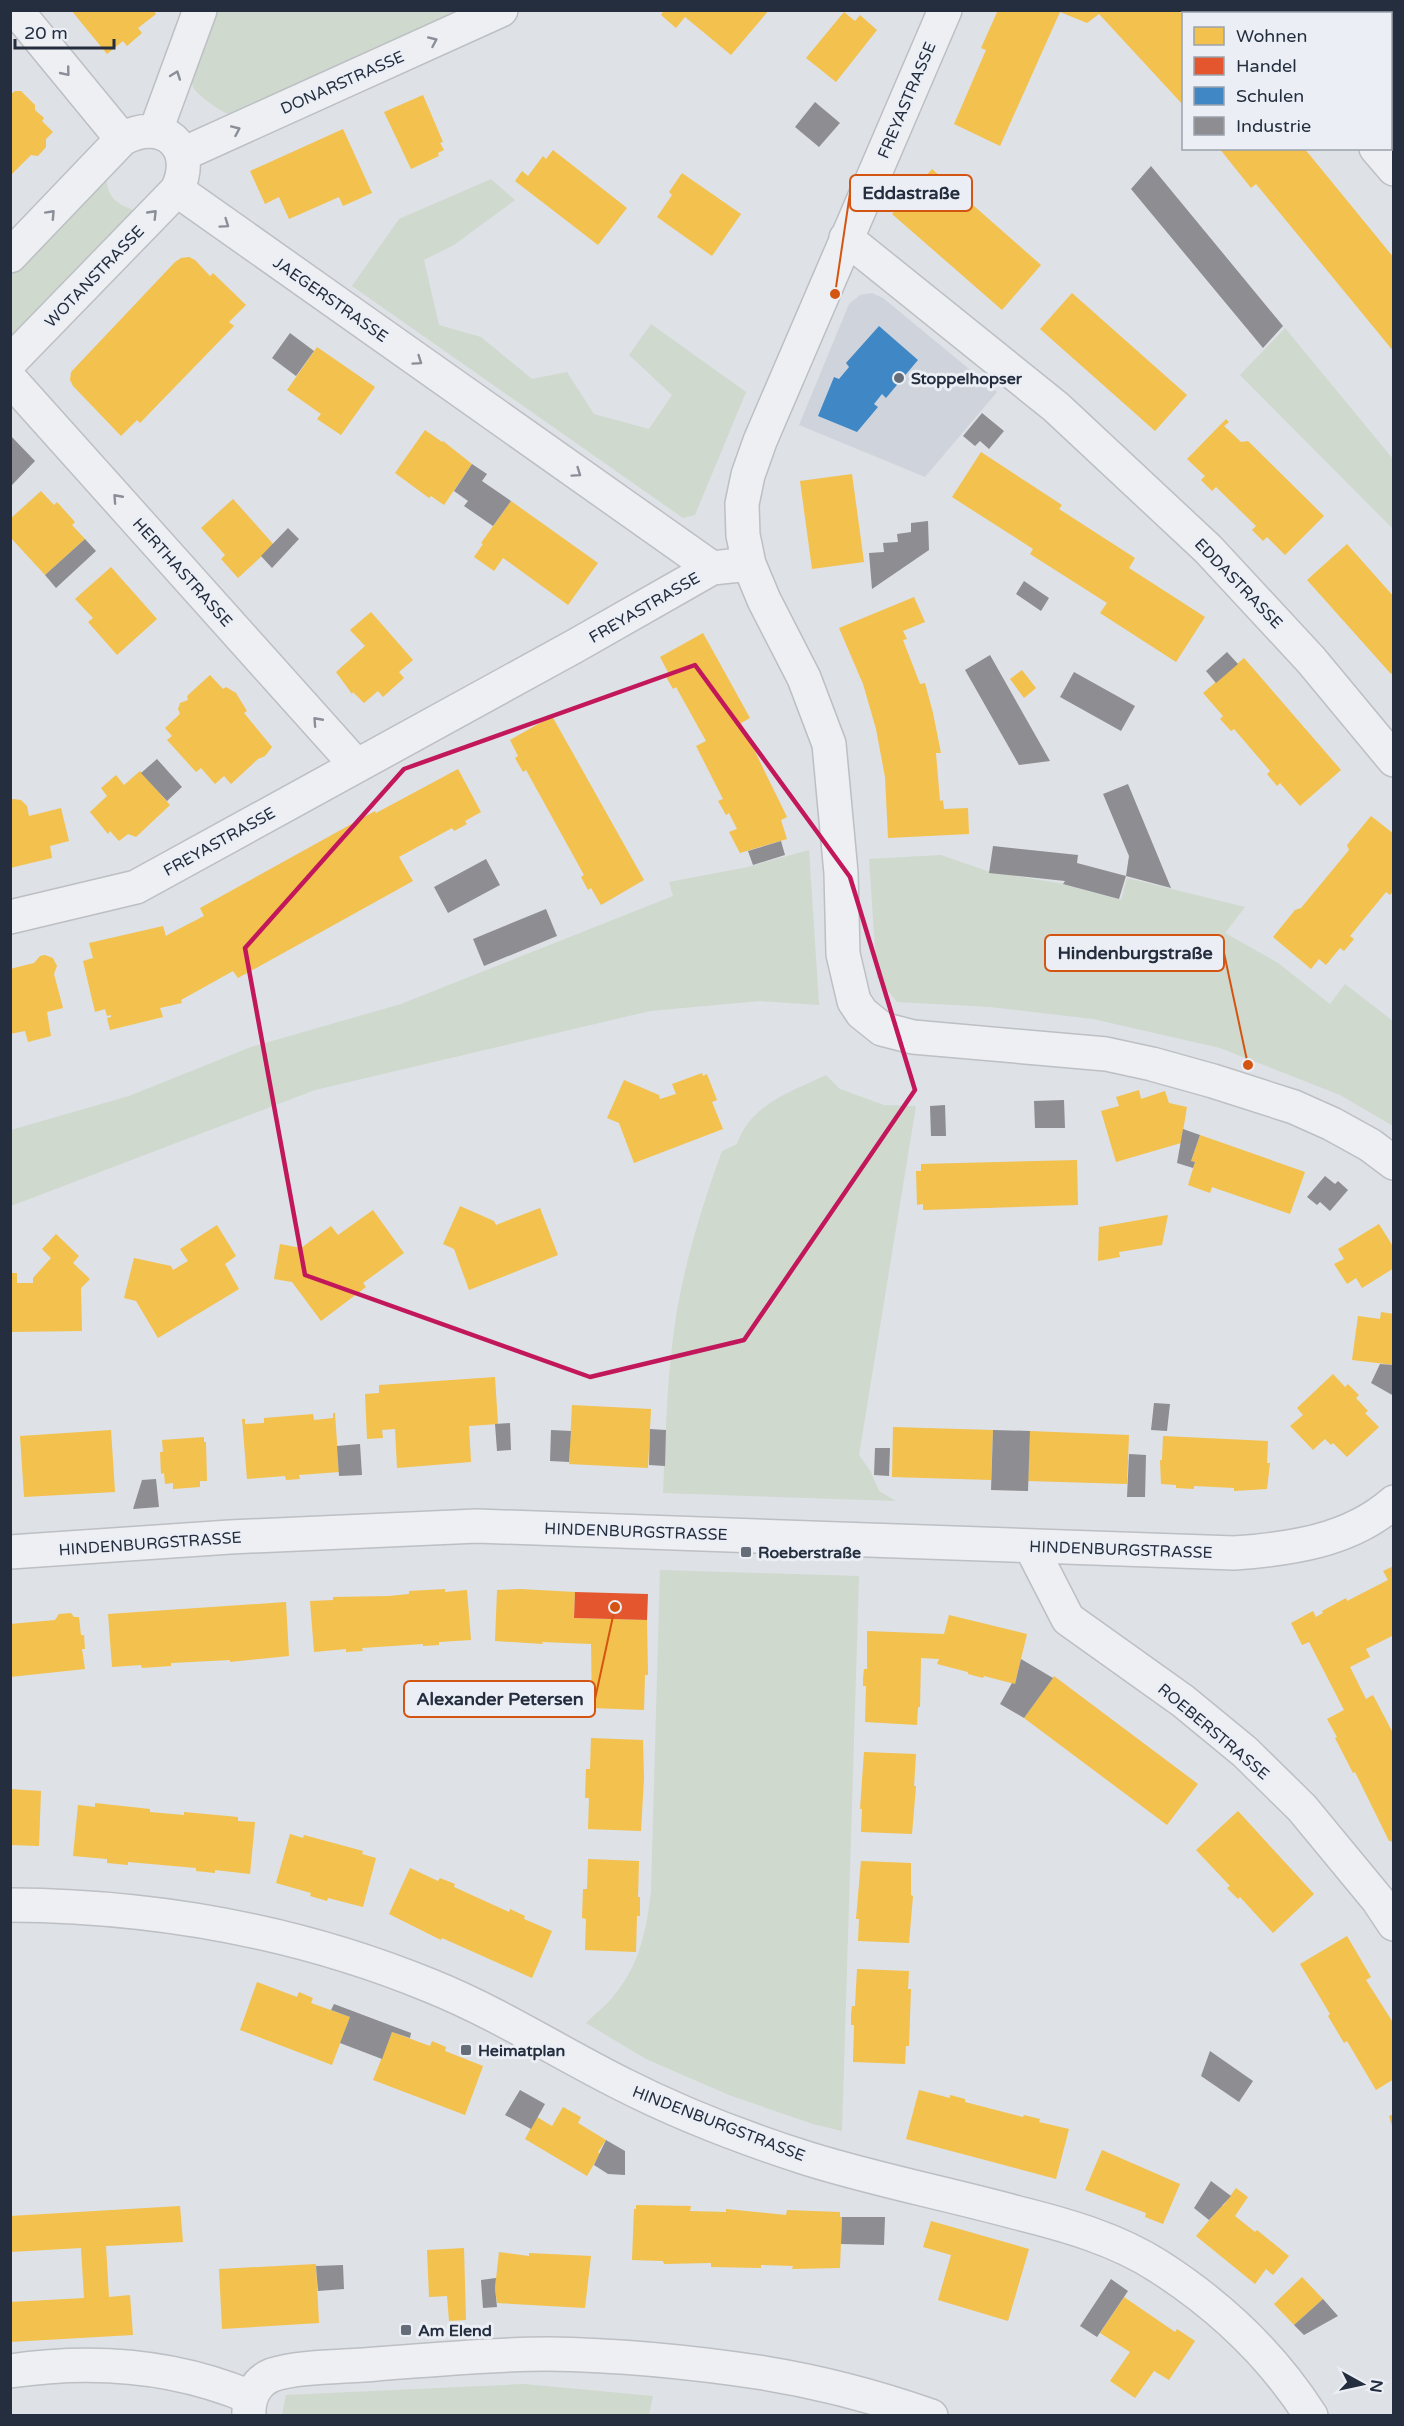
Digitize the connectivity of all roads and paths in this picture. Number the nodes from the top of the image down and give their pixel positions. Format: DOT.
graph roads {
  1 [pos="16,10"];
  2 [pos="200,10"];
  3 [pos="501,10"];
  4 [pos="945,10"];
  5 [pos="156,130"];
  6 [pos="122,139"];
  7 [pos="1378,150"];
  8 [pos="183,154"];
  9 [pos="1394,169"];
  10 [pos="177,190"];
  11 [pos="846,238"];
  12 [pos="10,256"];
  13 [pos="10,362"];
  14 [pos="10,379"];
  15 [pos="749,564"];
  16 [pos="712,568"];
  17 [pos="1394,760"];
  18 [pos="356,765"];
  19 [pos="10,917"];
  20 [pos="1394,1163"];
  21 [pos="1394,1502"];
  22 [pos="1031,1547"];
  23 [pos="10,1552"];
  24 [pos="10,1905"];
  25 [pos="1394,1924"];
  26 [pos="10,2371"];
  27 [pos="250,2406"];
  28 [pos="931,2415"];
  29 [pos="1311,2415"];
  1 -- 6 [label="street, one-way"];
  5 -- 2 [label="street, one-way"];
  8 -- 3 [label="street, DONARSTRASSE, one-way"];
  4 -- 11 [label="street, FREYASTRASSE"];
  5 -- 6 [label="street"];
  5 -- 8 [label="street"];
  12 -- 6 [label="street, one-way"];
  7 -- 9 [label="street"];
  8 -- 10 [label="street"];
  13 -- 10 [label="street, WOTANSTRASSE, one-way"];
  10 -- 16 [label="street, JAEGERSTRASSE, one-way"];
  11 -- 15 [label="street, FREYASTRASSE"];
  11 -- 17 [label="street, EDDASTRASSE"];
  18 -- 14 [label="street, HERTHASTRASSE, one-way"];
  15 -- 16 [label="street, FREYASTRASSE"];
  15 -- 20 [label="street"];
  16 -- 18 [label="street, FREYASTRASSE"];
  18 -- 19 [label="street, FREYASTRASSE"];
  21 -- 22 [label="street, HINDENBURGSTRASSE"];
  22 -- 23 [label="street, HINDENBURGSTRASSE"];
  22 -- 25 [label="street, ROEBERSTRASSE"];
  24 -- 29 [label="street, HINDENBURGSTRASSE"];
  26 -- 27 [label="street"];
  27 -- 28 [label="street"];
}
